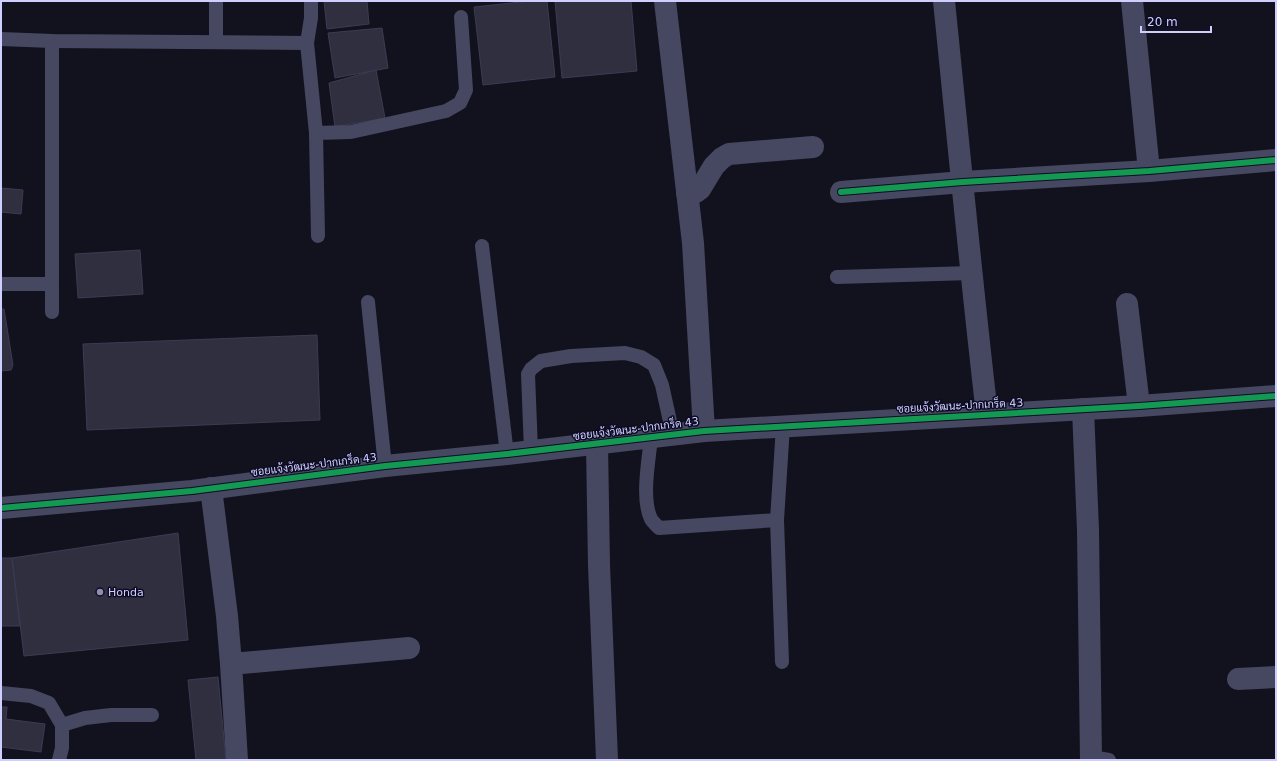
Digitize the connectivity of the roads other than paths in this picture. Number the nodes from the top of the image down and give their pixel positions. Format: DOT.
graph roads {
  1 [pos="216,1"];
  2 [pos="311,1"];
  3 [pos="665,1"];
  4 [pos="944,1"];
  5 [pos="1132,1"];
  6 [pos="461,17"];
  7 [pos="1,39"];
  8 [pos="52,41"];
  9 [pos="216,42"];
  10 [pos="307,43"];
  11 [pos="316,133"];
  12 [pos="813,146"];
  13 [pos="1276,160"];
  14 [pos="1149,171"];
  15 [pos="963,182"];
  16 [pos="840,192"];
  17 [pos="687,193"];
  18 [pos="318,236"];
  19 [pos="482,246"];
  20 [pos="971,273"];
  21 [pos="838,277"];
  22 [pos="1,284"];
  23 [pos="52,284"];
  24 [pos="368,302"];
  25 [pos="1127,304"];
  26 [pos="52,312"];
  27 [pos="1276,396"];
  28 [pos="1139,406"];
  29 [pos="1083,409"];
  30 [pos="987,414"];
  31 [pos="783,426"];
  32 [pos="704,431"];
  33 [pos="673,434"];
  34 [pos="651,437"];
  35 [pos="597,444"];
  36 [pos="531,451"];
  37 [pos="507,454"];
  38 [pos="386,466"];
  39 [pos="212,488"];
  40 [pos="1,508"];
  41 [pos="777,520"];
  42 [pos="409,648"];
  43 [pos="782,662"];
  44 [pos="231,664"];
  45 [pos="1276,677"];
  46 [pos="1238,678"];
  47 [pos="1,693"];
  48 [pos="152,715"];
  49 [pos="62,725"];
  50 [pos="1097,759"];
  51 [pos="59,760"];
  52 [pos="237,760"];
  53 [pos="608,760"];
  1 -- 9 [label="lane"];
  2 -- 10 [label="lane"];
  3 -- 17 [label="street"];
  4 -- 15 [label="street"];
  5 -- 14 [label="street"];
  6 -- 11 [label="lane"];
  7 -- 8 [label="lane"];
  8 -- 9 [label="lane"];
  8 -- 23 [label="lane"];
  9 -- 10 [label="lane"];
  10 -- 11 [label="lane"];
  11 -- 18 [label="lane"];
  12 -- 17 [label="street"];
  13 -- 14 [label="street"];
  14 -- 15 [label="street"];
  15 -- 16 [label="street"];
  15 -- 20 [label="street"];
  17 -- 32 [label="street"];
  19 -- 37 [label="lane"];
  20 -- 21 [label="lane"];
  20 -- 30 [label="street"];
  22 -- 23 [label="lane"];
  23 -- 26 [label="lane"];
  24 -- 38 [label="lane"];
  25 -- 28 [label="street"];
  27 -- 28 [label="street, ซอยแจ้งวัฒนะ-ปากเกร็ด 43"];
  28 -- 29 [label="street, ซอยแจ้งวัฒนะ-ปากเกร็ด 43"];
  29 -- 30 [label="street, ซอยแจ้งวัฒนะ-ปากเกร็ด 43"];
  29 -- 50 [label="street"];
  30 -- 31 [label="street, ซอยแจ้งวัฒนะ-ปากเกร็ด 43"];
  31 -- 32 [label="street, ซอยแจ้งวัฒนะ-ปากเกร็ด 43"];
  31 -- 41 [label="lane"];
  32 -- 33 [label="street, ซอยแจ้งวัฒนะ-ปากเกร็ด 43"];
  33 -- 34 [label="street, ซอยแจ้งวัฒนะ-ปากเกร็ด 43"];
  33 -- 36 [label="lane"];
  34 -- 35 [label="street, ซอยแจ้งวัฒนะ-ปากเกร็ด 43"];
  34 -- 41 [label="lane"];
  35 -- 36 [label="street, ซอยแจ้งวัฒนะ-ปากเกร็ด 43"];
  35 -- 53 [label="street"];
  36 -- 37 [label="street, ซอยแจ้งวัฒนะ-ปากเกร็ด 43"];
  37 -- 38 [label="street, ซอยแจ้งวัฒนะ-ปากเกร็ด 43"];
  38 -- 39 [label="street, ซอยแจ้งวัฒนะ-ปากเกร็ด 43"];
  39 -- 40 [label="street, ซอยแจ้งวัฒนะ-ปากเกร็ด 43"];
  39 -- 44 [label="street"];
  41 -- 43 [label="lane"];
  42 -- 44 [label="street"];
  44 -- 52 [label="street"];
  45 -- 46 [label="street"];
  47 -- 49 [label="lane"];
  48 -- 49 [label="lane"];
  49 -- 51 [label="lane"];
}
